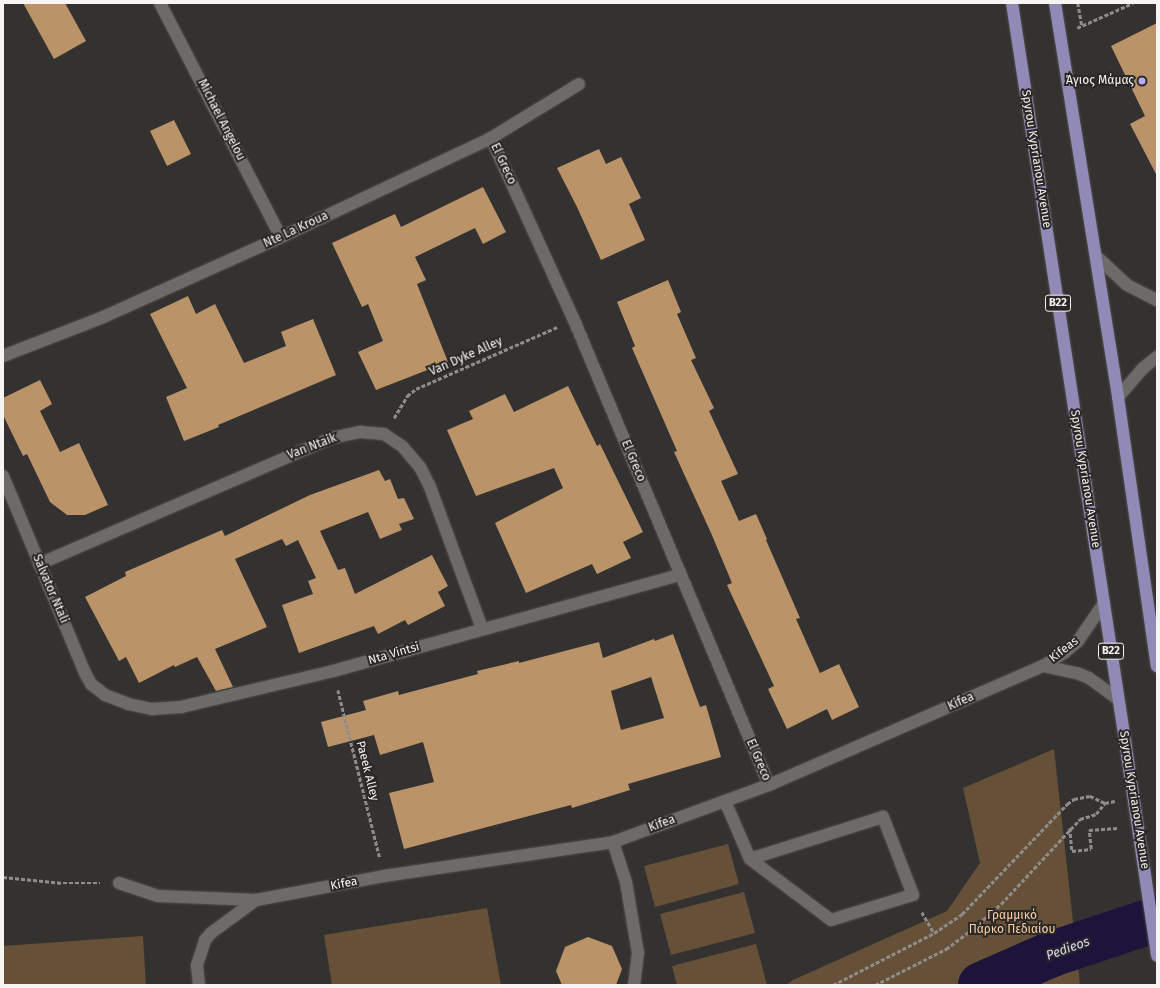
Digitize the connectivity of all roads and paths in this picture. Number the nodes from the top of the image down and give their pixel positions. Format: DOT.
graph roads {
  1 [pos="160,3"];
  2 [pos="1012,3"];
  3 [pos="1055,3"];
  4 [pos="1078,3"];
  5 [pos="1133,3"];
  6 [pos="1082,26"];
  7 [pos="1060,36"];
  8 [pos="579,84"];
  9 [pos="491,138"];
  10 [pos="281,237"];
  11 [pos="1096,256"];
  12 [pos="1157,300"];
  13 [pos="574,320"];
  14 [pos="3,356"];
  15 [pos="1157,357"];
  16 [pos="1118,397"];
  17 [pos="384,434"];
  18 [pos="3,476"];
  19 [pos="40,564"];
  20 [pos="680,575"];
  21 [pos="1104,604"];
  22 [pos="482,628"];
  23 [pos="1043,666"];
  24 [pos="1157,666"];
  25 [pos="333,671"];
  26 [pos="105,695"];
  27 [pos="1118,699"];
  28 [pos="769,786"];
  29 [pos="724,802"];
  30 [pos="1070,828"];
  31 [pos="1122,828"];
  32 [pos="613,842"];
  33 [pos="750,859"];
  34 [pos="384,876"];
  35 [pos="3,877"];
  36 [pos="119,883"];
  37 [pos="913,896"];
  38 [pos="256,900"];
  39 [pos="934,934"];
  40 [pos="1157,956"];
  41 [pos="199,985"];
  42 [pos="634,985"];
  43 [pos="833,985"];
  44 [pos="875,985"];
  1 -- 10 [label="street, Michael Angelou"];
  2 -- 21 [label="main road, Spyrou Kyprianou Avenue / B22"];
  3 -- 7 [label="main road"];
  4 -- 6 [label="path"];
  5 -- 6 [label="path"];
  6 -- 7 [label="path"];
  7 -- 11 [label="main road"];
  8 -- 9 [label="street, Nte La Kroua"];
  9 -- 10 [label="street, Nte La Kroua"];
  9 -- 13 [label="street, El Greco"];
  10 -- 14 [label="street, Nte La Kroua"];
  11 -- 12 [label="street"];
  11 -- 16 [label="main road"];
  13 -- 17 [label="path, Van Dyke Alley"];
  13 -- 20 [label="street, El Greco"];
  15 -- 16 [label="street"];
  16 -- 24 [label="main road"];
  17 -- 19 [label="street, Van Ntaik"];
  17 -- 22 [label="street, Van Ntaik"];
  18 -- 19 [label="street, Salvator Ntali"];
  19 -- 26 [label="street, Salvator Ntali"];
  20 -- 22 [label="street, Nta Vintsi"];
  20 -- 28 [label="street, El Greco"];
  21 -- 23 [label="street, Kifeas"];
  21 -- 27 [label="main road, Spyrou Kyprianou Avenue / B22"];
  22 -- 25 [label="street, Nta Vintsi"];
  23 -- 27 [label="street, Kifeas"];
  23 -- 28 [label="street, Kifea"];
  25 -- 26 [label="street, Nta Vintsi"];
  25 -- 34 [label="path, Paeek Alley"];
  27 -- 40 [label="main road, Spyrou Kyprianou Avenue / B22, bridge"];
  28 -- 29 [label="street, Kifea"];
  29 -- 32 [label="street, Kifea"];
  29 -- 33 [label="street"];
  30 -- 31 [label="path"];
  30 -- 39 [label="path"];
  30 -- 44 [label="path"];
  32 -- 34 [label="street, Kifea"];
  32 -- 42 [label="street"];
  33 -- 37 [label="street"];
  33 -- 37 [label="street"];
  34 -- 38 [label="street, Kifea"];
  35 -- 36 [label="path"];
  36 -- 38 [label="street"];
  37 -- 39 [label="path"];
  38 -- 41 [label="street"];
  39 -- 43 [label="path"];
}
